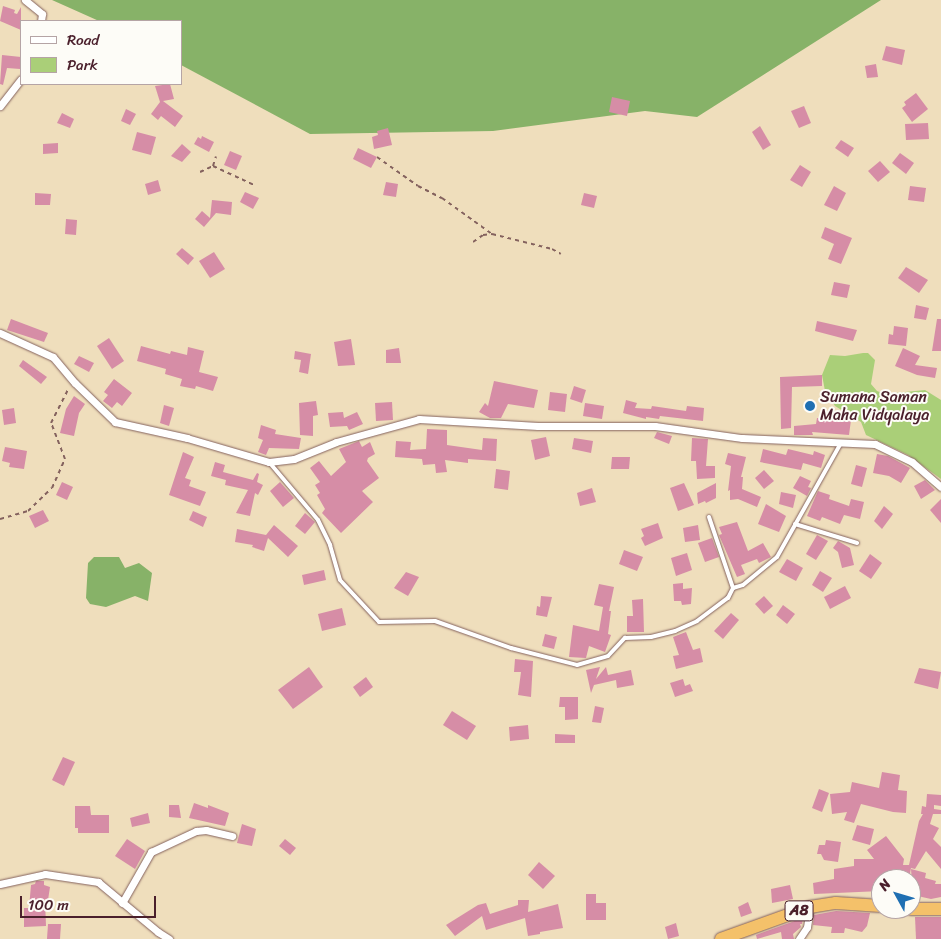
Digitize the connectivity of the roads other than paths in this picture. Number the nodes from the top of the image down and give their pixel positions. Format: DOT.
graph roads {
  1 [pos="25,0"];
  2 [pos="41,20"];
  3 [pos="20,80"];
  4 [pos="0,106"];
  5 [pos="0,333"];
  6 [pos="841,443"];
  7 [pos="270,462"];
  8 [pos="941,487"];
  9 [pos="709,517"];
  10 [pos="795,524"];
  11 [pos="858,543"];
  12 [pos="733,588"];
  13 [pos="232,836"];
  14 [pos="0,884"];
  15 [pos="122,902"];
  16 [pos="871,905"];
  17 [pos="810,907"];
  18 [pos="921,909"];
  19 [pos="941,909"];
  20 [pos="169,939"];
  21 [pos="721,939"];
  22 [pos="799,939"];
  1 -- 2 [label="street"];
  3 -- 4 [label="street"];
  5 -- 7 [label="street"];
  6 -- 7 [label="street"];
  6 -- 8 [label="street"];
  6 -- 10 [label="lane"];
  7 -- 12 [label="lane"];
  9 -- 12 [label="lane"];
  10 -- 11 [label="lane"];
  10 -- 12 [label="lane"];
  13 -- 15 [label="street"];
  14 -- 15 [label="street"];
  15 -- 20 [label="street"];
  16 -- 17 [label="highway, A8"];
  17 -- 21 [label="highway, A8"];
  17 -- 22 [label="street"];
  18 -- 19 [label="highway"];
}
